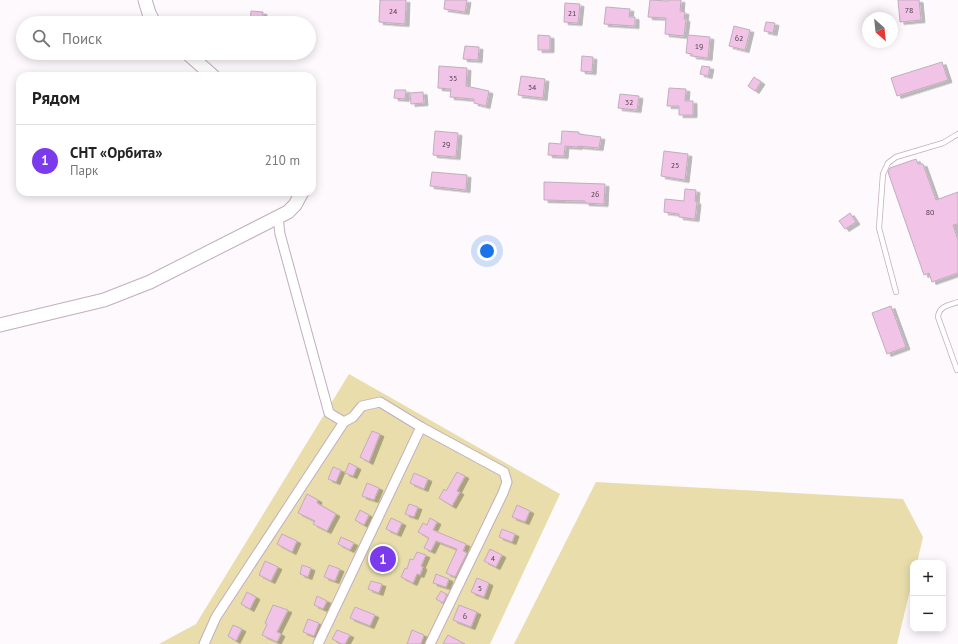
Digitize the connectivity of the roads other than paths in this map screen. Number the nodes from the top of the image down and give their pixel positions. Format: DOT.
graph roads {
  1 [pos="145,0"];
  2 [pos="150,16"];
  3 [pos="194,60"];
  4 [pos="208,72"];
  5 [pos="958,134"];
  6 [pos="300,196"];
  7 [pos="278,217"];
  8 [pos="896,292"];
  9 [pos="958,302"];
  10 [pos="0,326"];
  11 [pos="957,370"];
  12 [pos="344,422"];
  13 [pos="421,427"];
  14 [pos="204,644"];
  15 [pos="318,644"];
  16 [pos="430,644"];
  1 -- 2 [label="street"];
  3 -- 4 [label="street"];
  5 -- 8 [label="lane"];
  6 -- 7 [label="street"];
  7 -- 10 [label="street"];
  7 -- 12 [label="street"];
  9 -- 11 [label="lane"];
  12 -- 13 [label="street"];
  12 -- 14 [label="street"];
  13 -- 15 [label="street"];
  13 -- 16 [label="street"];
}
